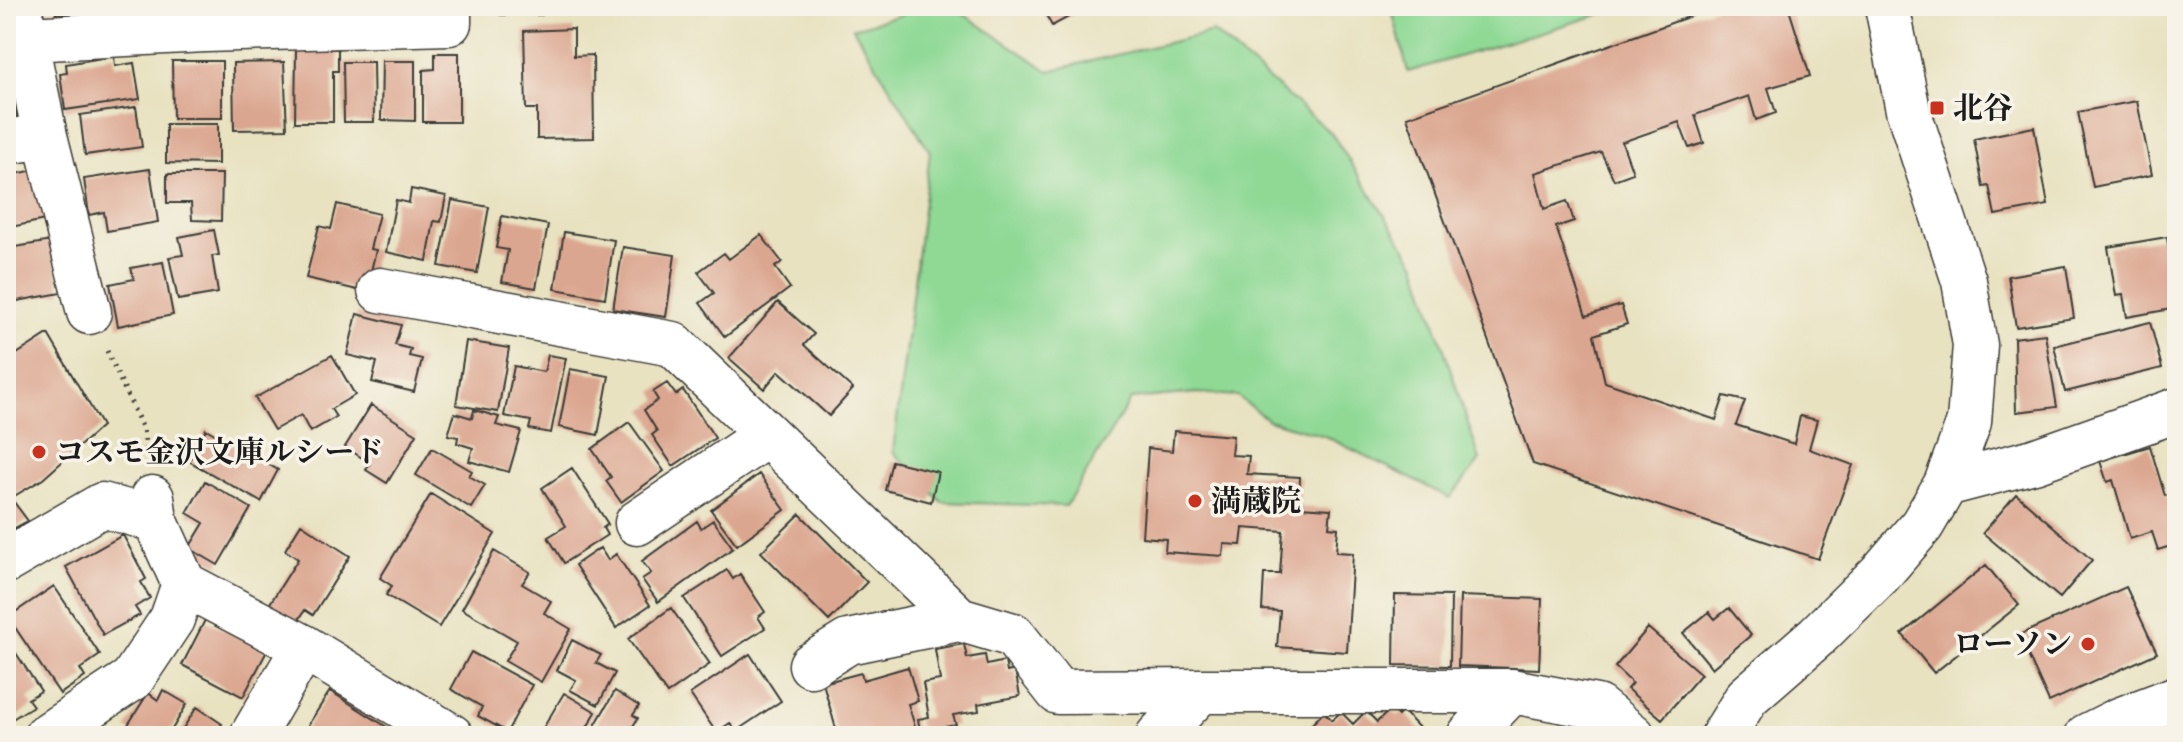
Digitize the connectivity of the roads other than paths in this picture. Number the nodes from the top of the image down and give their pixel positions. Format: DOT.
graph roads {
  1 [pos="449,6"];
  2 [pos="1887,6"];
  3 [pos="205,18"];
  4 [pos="23,22"];
  5 [pos="26,139"];
  6 [pos="380,290"];
  7 [pos="89,312"];
  8 [pos="2177,410"];
  9 [pos="767,435"];
  10 [pos="1946,484"];
  11 [pos="637,523"];
  12 [pos="6,561"];
  13 [pos="184,584"];
  14 [pos="959,619"];
  15 [pos="304,647"];
  16 [pos="811,665"];
  17 [pos="1201,691"];
  18 [pos="1512,691"];
  19 [pos="2177,698"];
  20 [pos="46,736"];
  21 [pos="252,736"];
  22 [pos="451,736"];
  23 [pos="1158,736"];
  24 [pos="1469,736"];
  25 [pos="1633,736"];
  26 [pos="1723,736"];
  27 [pos="2087,736"];
  1 -- 3 [label="street"];
  2 -- 10 [label="street"];
  3 -- 4 [label="street"];
  4 -- 5 [label="street"];
  5 -- 7 [label="street"];
  6 -- 9 [label="street"];
  8 -- 10 [label="street"];
  9 -- 11 [label="street"];
  9 -- 14 [label="street"];
  10 -- 26 [label="street"];
  12 -- 13 [label="street"];
  13 -- 15 [label="street"];
  13 -- 20 [label="street"];
  14 -- 16 [label="street"];
  14 -- 17 [label="street"];
  15 -- 21 [label="street"];
  15 -- 22 [label="street"];
  17 -- 18 [label="street"];
  17 -- 23 [label="street"];
  18 -- 24 [label="street"];
  18 -- 25 [label="street"];
  19 -- 27 [label="street"];
}
